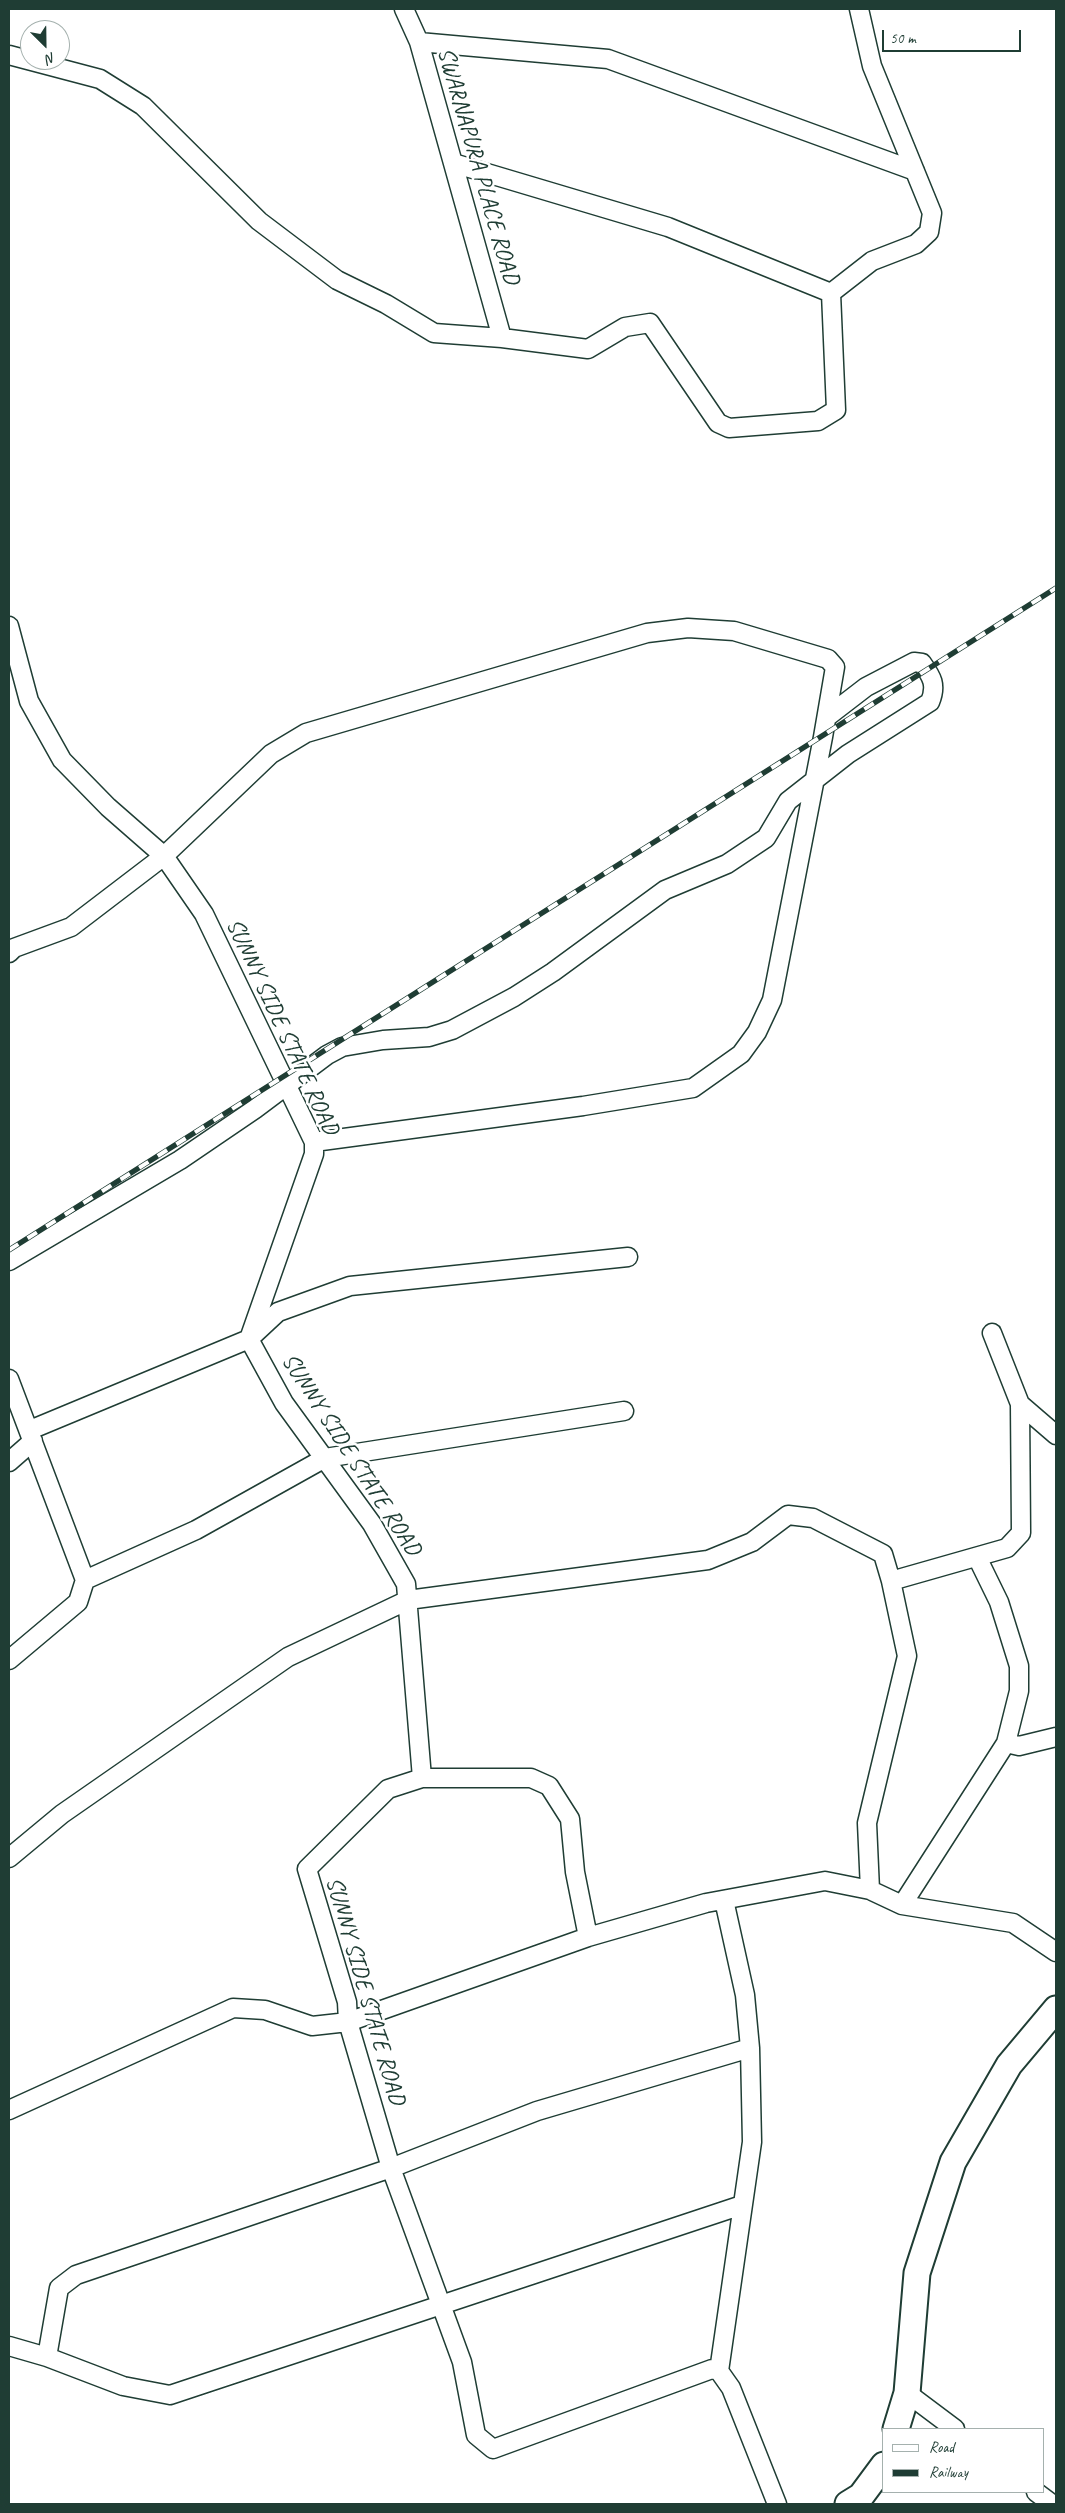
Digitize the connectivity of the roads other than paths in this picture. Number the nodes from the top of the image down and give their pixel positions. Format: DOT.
graph roads {
  1 [pos="404,9"];
  2 [pos="859,9"];
  3 [pos="419,42"];
  4 [pos="9,56"];
  5 [pos="453,163"];
  6 [pos="915,171"];
  7 [pos="831,293"];
  8 [pos="502,338"];
  9 [pos="9,626"];
  10 [pos="827,717"];
  11 [pos="815,779"];
  12 [pos="164,856"];
  13 [pos="9,952"];
  14 [pos="287,1084"];
  15 [pos="314,1142"];
  16 [pos="628,1257"];
  17 [pos="9,1262"];
  18 [pos="992,1333"];
  19 [pos="248,1339"];
  20 [pos="9,1379"];
  21 [pos="1020,1404"];
  22 [pos="624,1411"];
  23 [pos="1056,1435"];
  24 [pos="32,1436"];
  25 [pos="325,1458"];
  26 [pos="9,1462"];
  27 [pos="976,1557"];
  28 [pos="85,1580"];
  29 [pos="891,1581"];
  30 [pos="408,1600"];
  31 [pos="9,1660"];
  32 [pos="1056,1737"];
  33 [pos="1006,1743"];
  34 [pos="422,1778"];
  35 [pos="9,1858"];
  36 [pos="870,1890"];
  37 [pos="724,1900"];
  38 [pos="902,1906"];
  39 [pos="588,1937"];
  40 [pos="1056,1952"];
  41 [pos="1056,2009"];
  42 [pos="348,2022"];
  43 [pos="750,2048"];
  44 [pos="9,2110"];
  45 [pos="391,2168"];
  46 [pos="742,2205"];
  47 [pos="440,2306"];
  48 [pos="9,2346"];
  49 [pos="47,2357"];
  50 [pos="719,2372"];
  51 [pos="908,2393"];
  52 [pos="896,2428"];
  53 [pos="954,2428"];
  54 [pos="882,2468"];
  55 [pos="1037,2493"];
  56 [pos="777,2504"];
  57 [pos="848,2504"];
  58 [pos="1052,2504"];
  1 -- 3 [label="street, SWARNAPURA PLACE ROAD"];
  2 -- 6 [label="street"];
  3 -- 5 [label="street, SWARNAPURA PLACE ROAD"];
  3 -- 6 [label="street"];
  4 -- 8 [label="street"];
  5 -- 7 [label="street"];
  5 -- 8 [label="street, SWARNAPURA PLACE ROAD"];
  6 -- 7 [label="street"];
  7 -- 8 [label="street"];
  9 -- 12 [label="street, SUNNY SIDE STATE ROAD"];
  10 -- 11 [label="street"];
  10 -- 11 [label="street"];
  10 -- 12 [label="street"];
  11 -- 14 [label="street"];
  11 -- 15 [label="street"];
  12 -- 13 [label="street"];
  12 -- 14 [label="street, SUNNY SIDE STATE ROAD"];
  14 -- 15 [label="street, SUNNY SIDE STATE ROAD"];
  14 -- 17 [label="street"];
  15 -- 19 [label="street, SUNNY SIDE STATE ROAD"];
  16 -- 19 [label="street"];
  18 -- 21 [label="street"];
  19 -- 24 [label="street"];
  19 -- 25 [label="street, SUNNY SIDE STATE ROAD"];
  20 -- 24 [label="street"];
  21 -- 23 [label="street"];
  21 -- 27 [label="street"];
  22 -- 25 [label="street"];
  24 -- 26 [label="street"];
  24 -- 28 [label="street"];
  25 -- 28 [label="street"];
  25 -- 30 [label="street, SUNNY SIDE STATE ROAD"];
  27 -- 29 [label="street"];
  27 -- 33 [label="street"];
  28 -- 31 [label="street"];
  29 -- 30 [label="street"];
  29 -- 36 [label="street"];
  30 -- 34 [label="street, SUNNY SIDE STATE ROAD"];
  30 -- 35 [label="street"];
  32 -- 33 [label="street"];
  33 -- 38 [label="street"];
  34 -- 39 [label="street"];
  34 -- 42 [label="street, SUNNY SIDE STATE ROAD"];
  36 -- 37 [label="street"];
  36 -- 38 [label="street"];
  37 -- 39 [label="street"];
  37 -- 43 [label="street"];
  38 -- 40 [label="street"];
  39 -- 42 [label="street"];
  41 -- 51 [label="main road"];
  42 -- 44 [label="street"];
  42 -- 45 [label="street, SUNNY SIDE STATE ROAD"];
  43 -- 45 [label="street"];
  43 -- 46 [label="street"];
  45 -- 47 [label="street, SUNNY SIDE STATE ROAD"];
  45 -- 49 [label="street"];
  46 -- 47 [label="street"];
  46 -- 50 [label="street"];
  47 -- 49 [label="street"];
  47 -- 50 [label="street, SUNNY SIDE STATE ROAD"];
  48 -- 49 [label="street"];
  50 -- 56 [label="street"];
  51 -- 52 [label="main road"];
  51 -- 53 [label="street"];
  54 -- 57 [label="main road"];
  55 -- 58 [label="street"];
}
